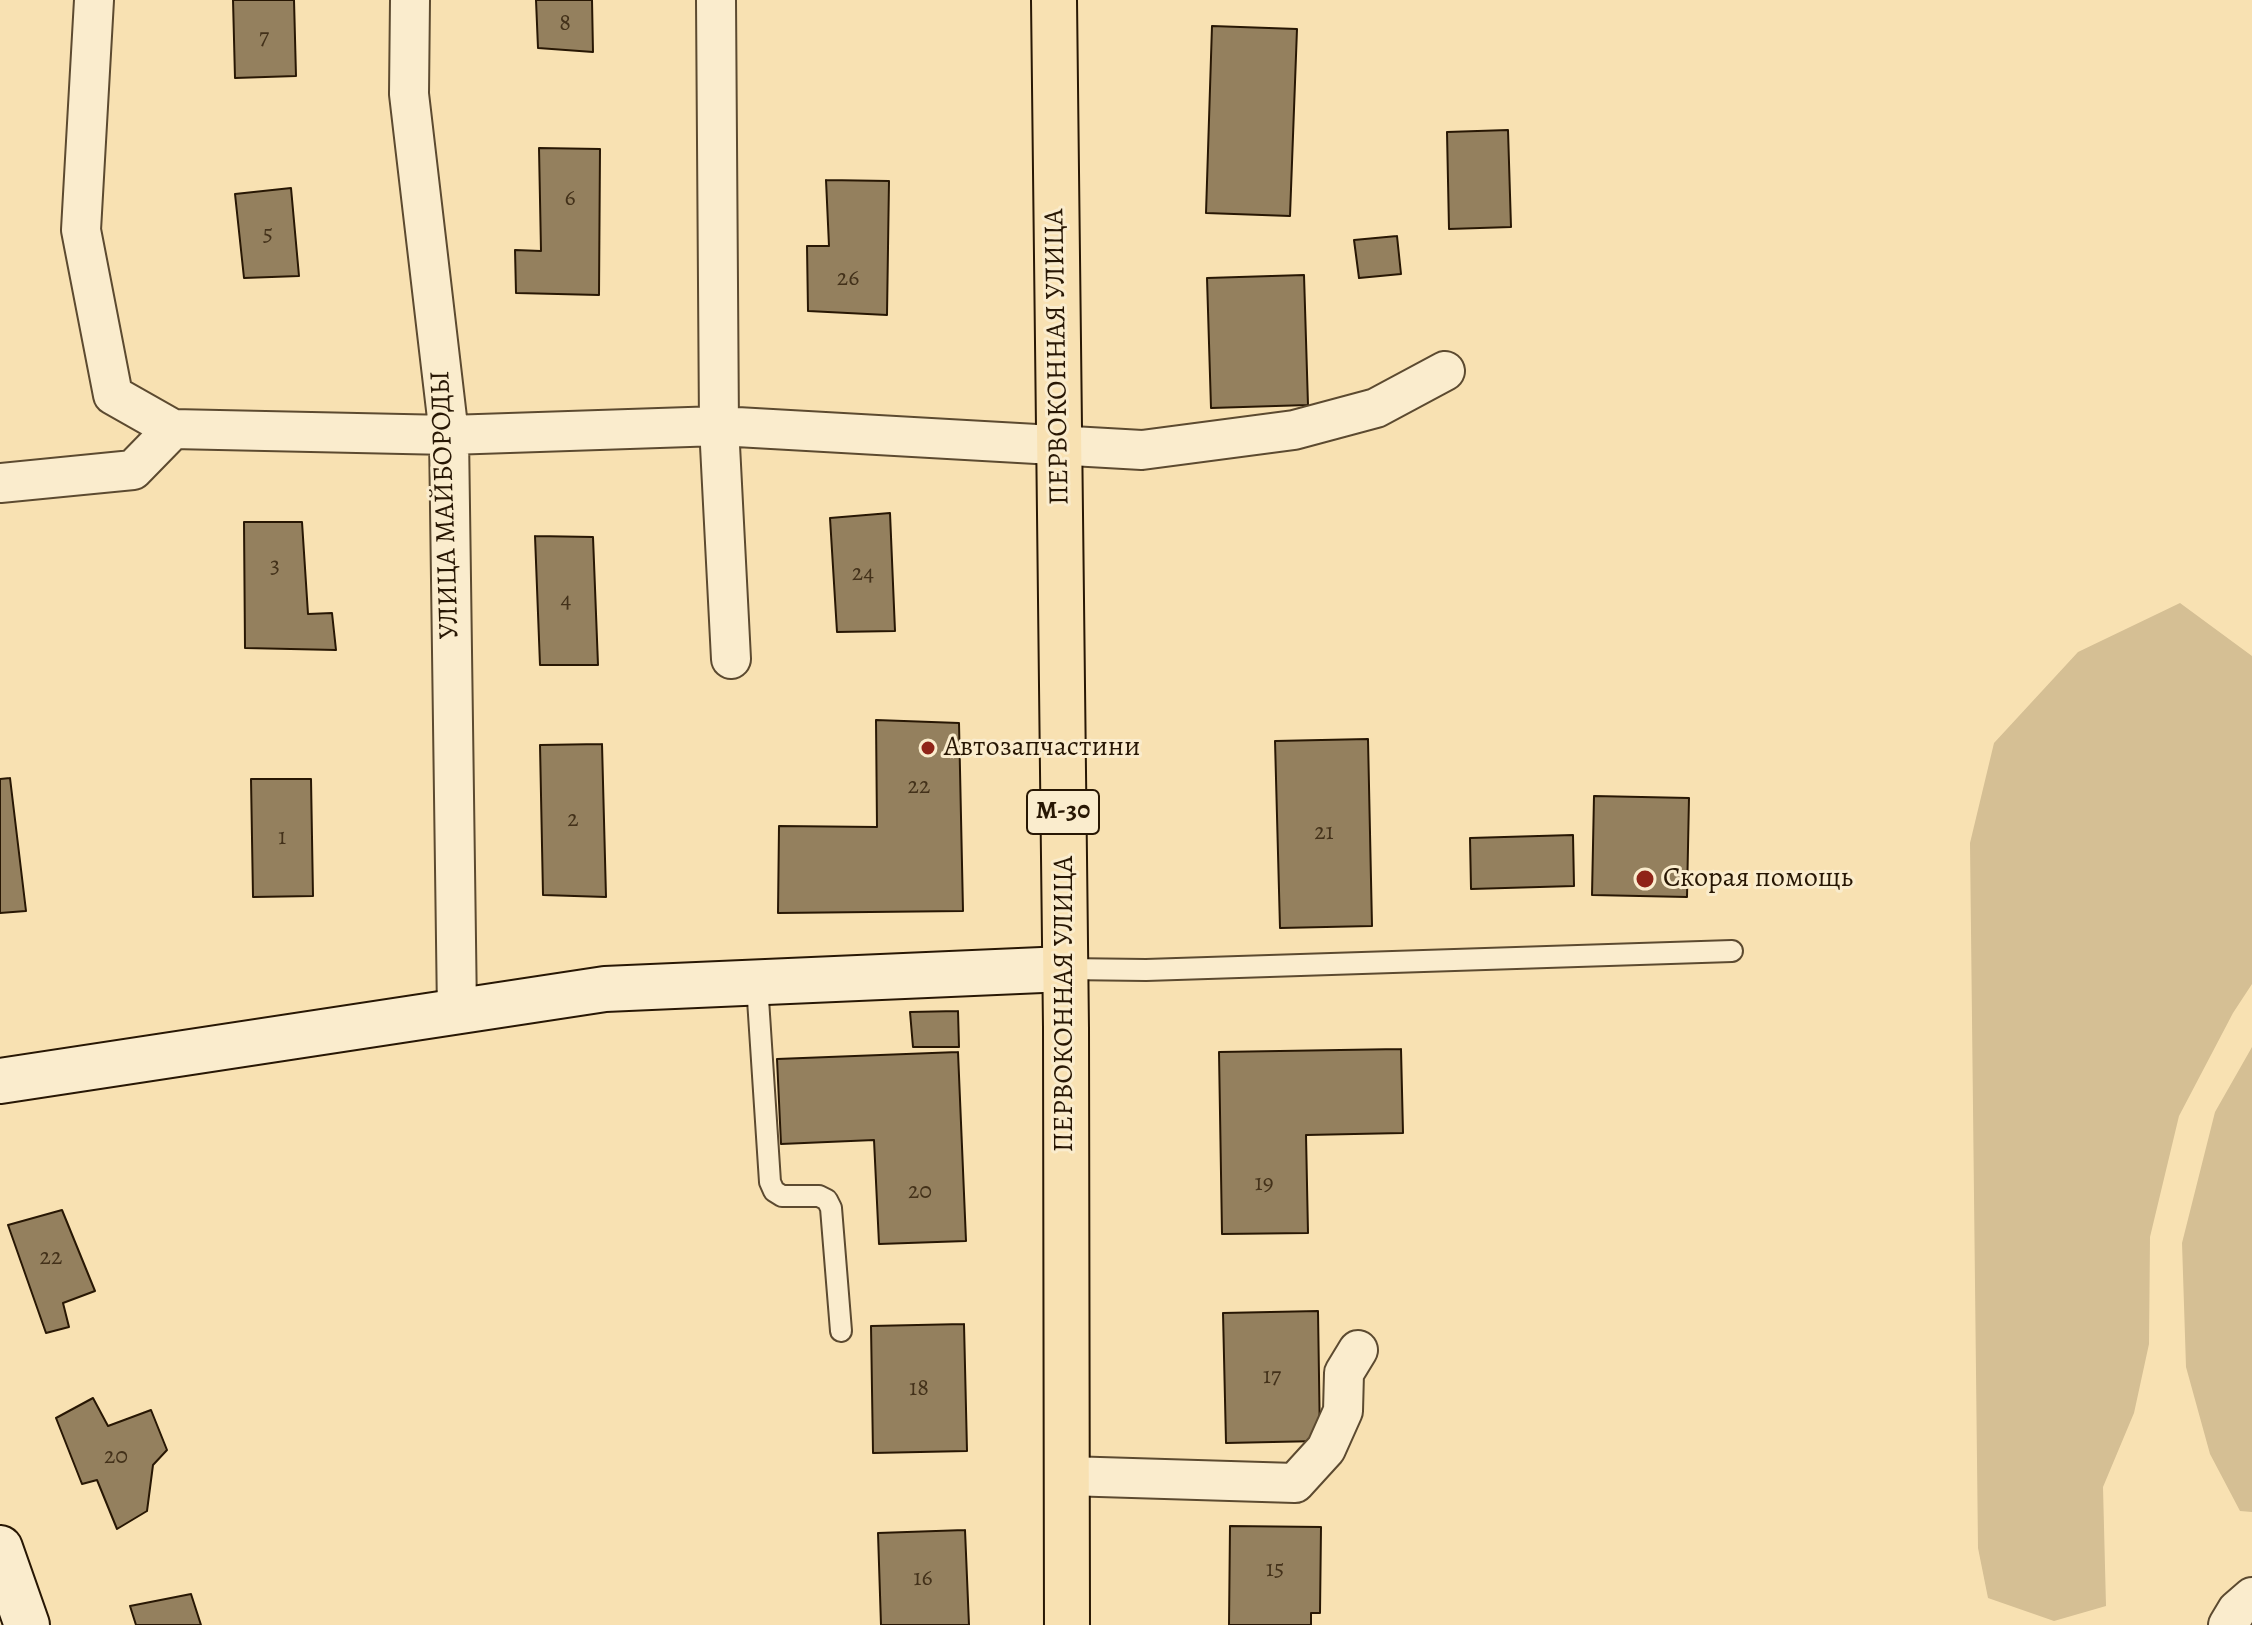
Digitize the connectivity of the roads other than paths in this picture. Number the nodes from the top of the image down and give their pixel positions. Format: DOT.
graph roads {
  1 [pos="94,0"];
  2 [pos="410,0"];
  3 [pos="716,0"];
  4 [pos="1054,0"];
  5 [pos="1445,371"];
  6 [pos="719,426"];
  7 [pos="173,429"];
  8 [pos="449,435"];
  9 [pos="1060,445"];
  10 [pos="0,483"];
  11 [pos="731,659"];
  12 [pos="1732,951"];
  13 [pos="1065,969"];
  14 [pos="757,984"];
  15 [pos="457,1012"];
  16 [pos="0,1081"];
  17 [pos="841,1331"];
  18 [pos="1358,1350"];
  19 [pos="1067,1476"];
  20 [pos="0,1548"];
  21 [pos="2252,1597"];
  22 [pos="27,1625"];
  23 [pos="1067,1625"];
  24 [pos="2228,1625"];
  1 -- 7 [label="street"];
  2 -- 8 [label="street, УЛИЦА МАЙБОРОДЫ"];
  3 -- 6 [label="street"];
  4 -- 9 [label="highway, ПЕРВОКОННАЯ УЛИЦА / М-30"];
  5 -- 9 [label="street"];
  6 -- 8 [label="street"];
  6 -- 9 [label="street"];
  6 -- 11 [label="street"];
  7 -- 8 [label="street"];
  7 -- 10 [label="street"];
  8 -- 15 [label="street, УЛИЦА МАЙБОРОДЫ"];
  9 -- 13 [label="highway, ПЕРВОКОННАЯ УЛИЦА / М-30"];
  12 -- 13 [label="lane"];
  13 -- 14 [label="main road"];
  13 -- 19 [label="highway, ПЕРВОКОННАЯ УЛИЦА / М-30"];
  14 -- 15 [label="main road"];
  14 -- 17 [label="lane"];
  15 -- 16 [label="main road"];
  18 -- 19 [label="street"];
  19 -- 23 [label="highway, ПЕРВОКОННАЯ УЛИЦА / М-30"];
  20 -- 22 [label="main road"];
  21 -- 24 [label="street"];
}
